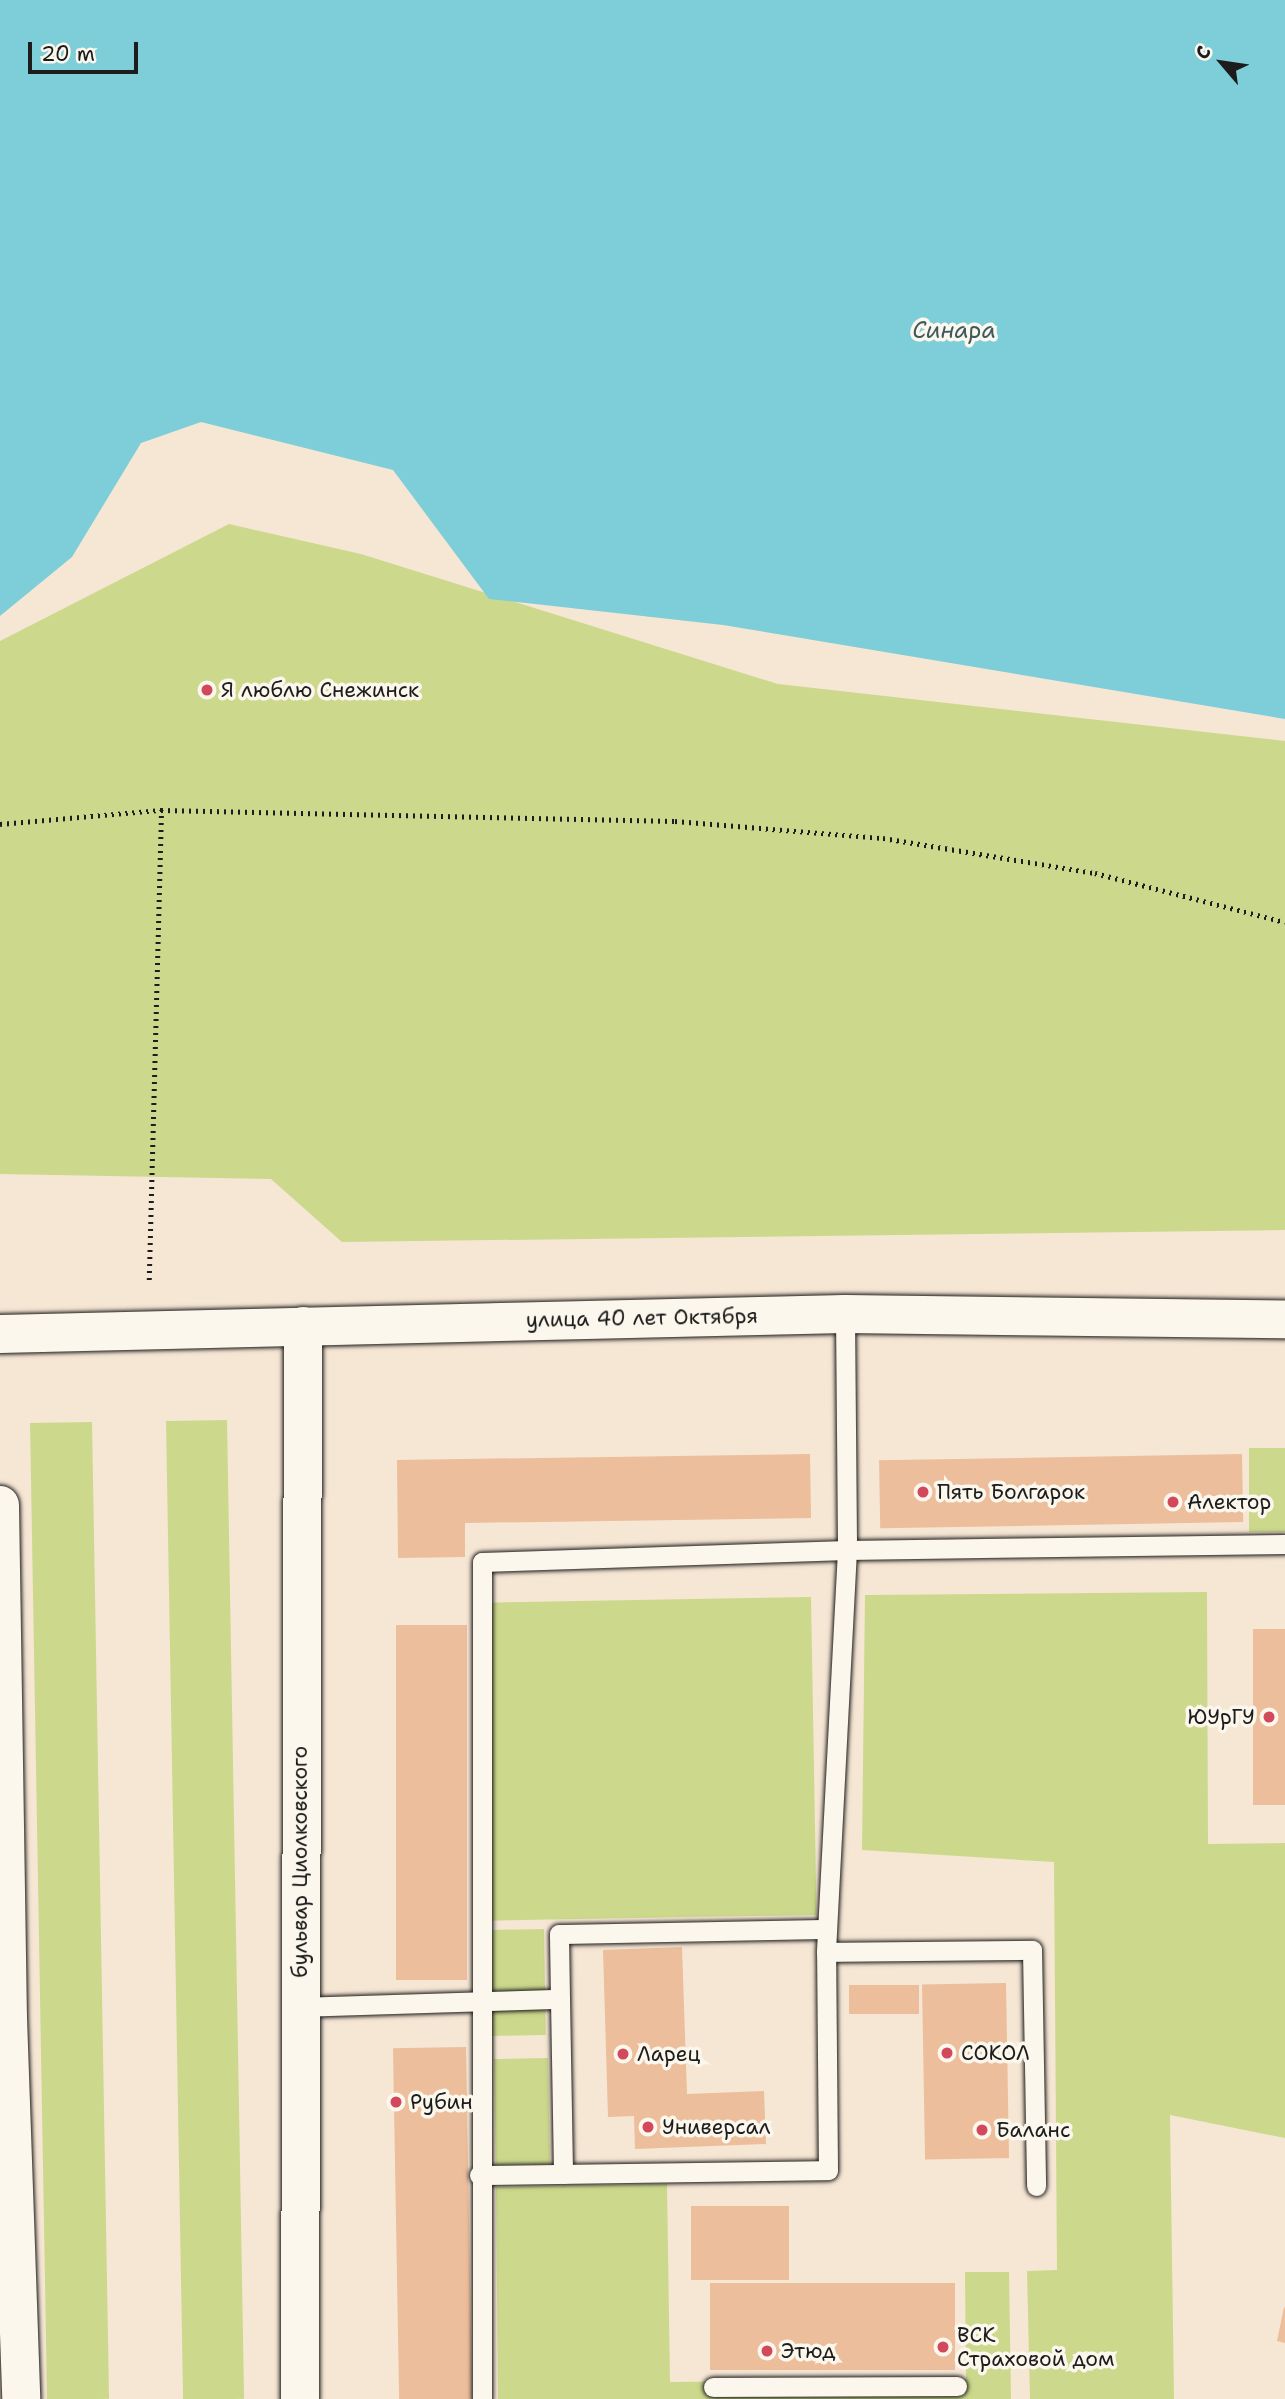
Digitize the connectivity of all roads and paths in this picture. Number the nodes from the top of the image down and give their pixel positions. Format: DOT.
graph roads {
  1 [pos="161,810"];
  2 [pos="0,824"];
  3 [pos="1285,922"];
  4 [pos="149,1280"];
  5 [pos="845,1314"];
  6 [pos="1285,1319"];
  7 [pos="303,1326"];
  8 [pos="0,1334"];
  9 [pos="0,1505"];
  10 [pos="1285,1544"];
  11 [pos="847,1550"];
  12 [pos="2,1590"];
  13 [pos="826,1929"];
  14 [pos="826,1952"];
  15 [pos="560,1999"];
  16 [pos="482,2000"];
  17 [pos="299,2007"];
  18 [pos="4,2018"];
  19 [pos="563,2174"];
  20 [pos="479,2175"];
  21 [pos="1036,2186"];
  22 [pos="957,2386"];
  23 [pos="713,2387"];
  24 [pos="823,2393"];
  25 [pos="854,2393"];
  26 [pos="21,2399"];
  27 [pos="300,2399"];
  28 [pos="482,2399"];
  1 -- 2 [label="path"];
  1 -- 3 [label="path"];
  1 -- 4 [label="path"];
  5 -- 6 [label="street, улица 40 лет Октября"];
  5 -- 7 [label="street, улица 40 лет Октября"];
  5 -- 11 [label="lane"];
  7 -- 8 [label="street, улица 40 лет Октября"];
  7 -- 17 [label="street, бульвар Циолковского"];
  9 -- 12 [label="street"];
  10 -- 11 [label="lane"];
  11 -- 13 [label="lane"];
  11 -- 16 [label="lane"];
  12 -- 18 [label="street"];
  13 -- 14 [label="lane"];
  13 -- 15 [label="lane"];
  14 -- 19 [label="lane"];
  14 -- 21 [label="lane"];
  15 -- 16 [label="lane"];
  15 -- 19 [label="lane"];
  16 -- 17 [label="lane"];
  16 -- 20 [label="lane"];
  17 -- 27 [label="street, бульвар Циолковского"];
  18 -- 26 [label="street"];
  19 -- 20 [label="lane"];
  20 -- 28 [label="lane"];
  22 -- 25 [label="lane"];
  23 -- 24 [label="lane"];
  24 -- 25 [label="lane"];
}
